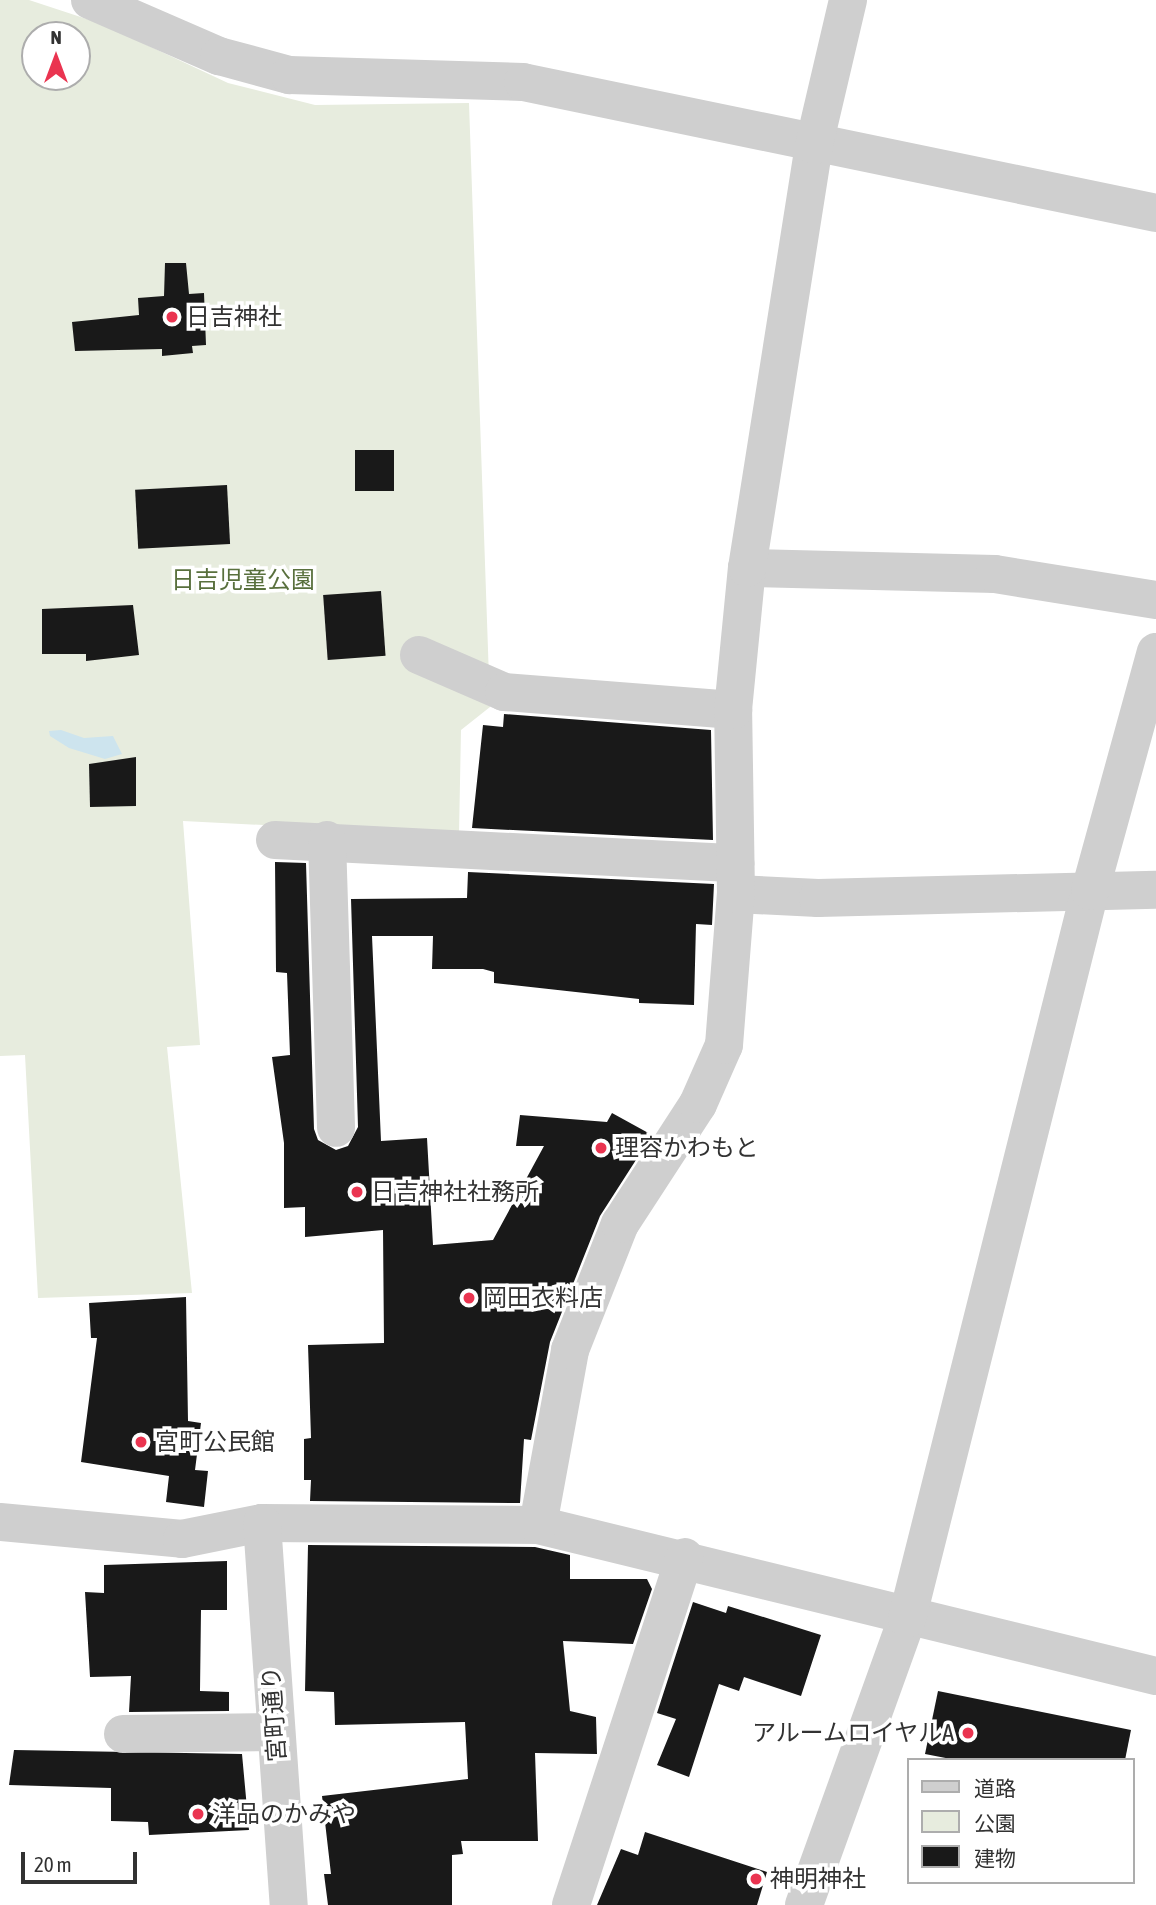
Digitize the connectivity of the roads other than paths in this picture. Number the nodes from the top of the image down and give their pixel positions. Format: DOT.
graph roads {
  1 [pos="90,0"];
  2 [pos="848,0"];
  3 [pos="814,145"];
  4 [pos="1156,213"];
  5 [pos="747,568"];
  6 [pos="1156,600"];
  7 [pos="1156,652"];
  8 [pos="419,655"];
  9 [pos="733,710"];
  10 [pos="275,841"];
  11 [pos="327,841"];
  12 [pos="735,878"];
  13 [pos="1156,890"];
  14 [pos="1090,891"];
  15 [pos="336,1128"];
  16 [pos="0,1522"];
  17 [pos="262,1523"];
  18 [pos="538,1525"];
  19 [pos="684,1557"];
  20 [pos="907,1619"];
  21 [pos="1156,1676"];
  22 [pos="274,1732"];
  23 [pos="123,1734"];
  24 [pos="289,1905"];
  25 [pos="571,1905"];
  26 [pos="804,1905"];
  1 -- 3 [label="street"];
  2 -- 3 [label="street"];
  3 -- 4 [label="street"];
  3 -- 5 [label="street"];
  5 -- 6 [label="street"];
  5 -- 9 [label="street"];
  7 -- 14 [label="street"];
  8 -- 9 [label="street"];
  9 -- 12 [label="street"];
  10 -- 11 [label="street"];
  11 -- 12 [label="street"];
  11 -- 15 [label="street"];
  12 -- 14 [label="street"];
  12 -- 18 [label="street"];
  13 -- 14 [label="street"];
  14 -- 20 [label="street"];
  16 -- 17 [label="street"];
  17 -- 18 [label="street"];
  17 -- 22 [label="street, 宮町通り"];
  18 -- 19 [label="street"];
  19 -- 20 [label="street"];
  19 -- 25 [label="street"];
  20 -- 21 [label="street"];
  20 -- 26 [label="street"];
  22 -- 23 [label="street"];
  22 -- 24 [label="street, 宮町通り"];
}
